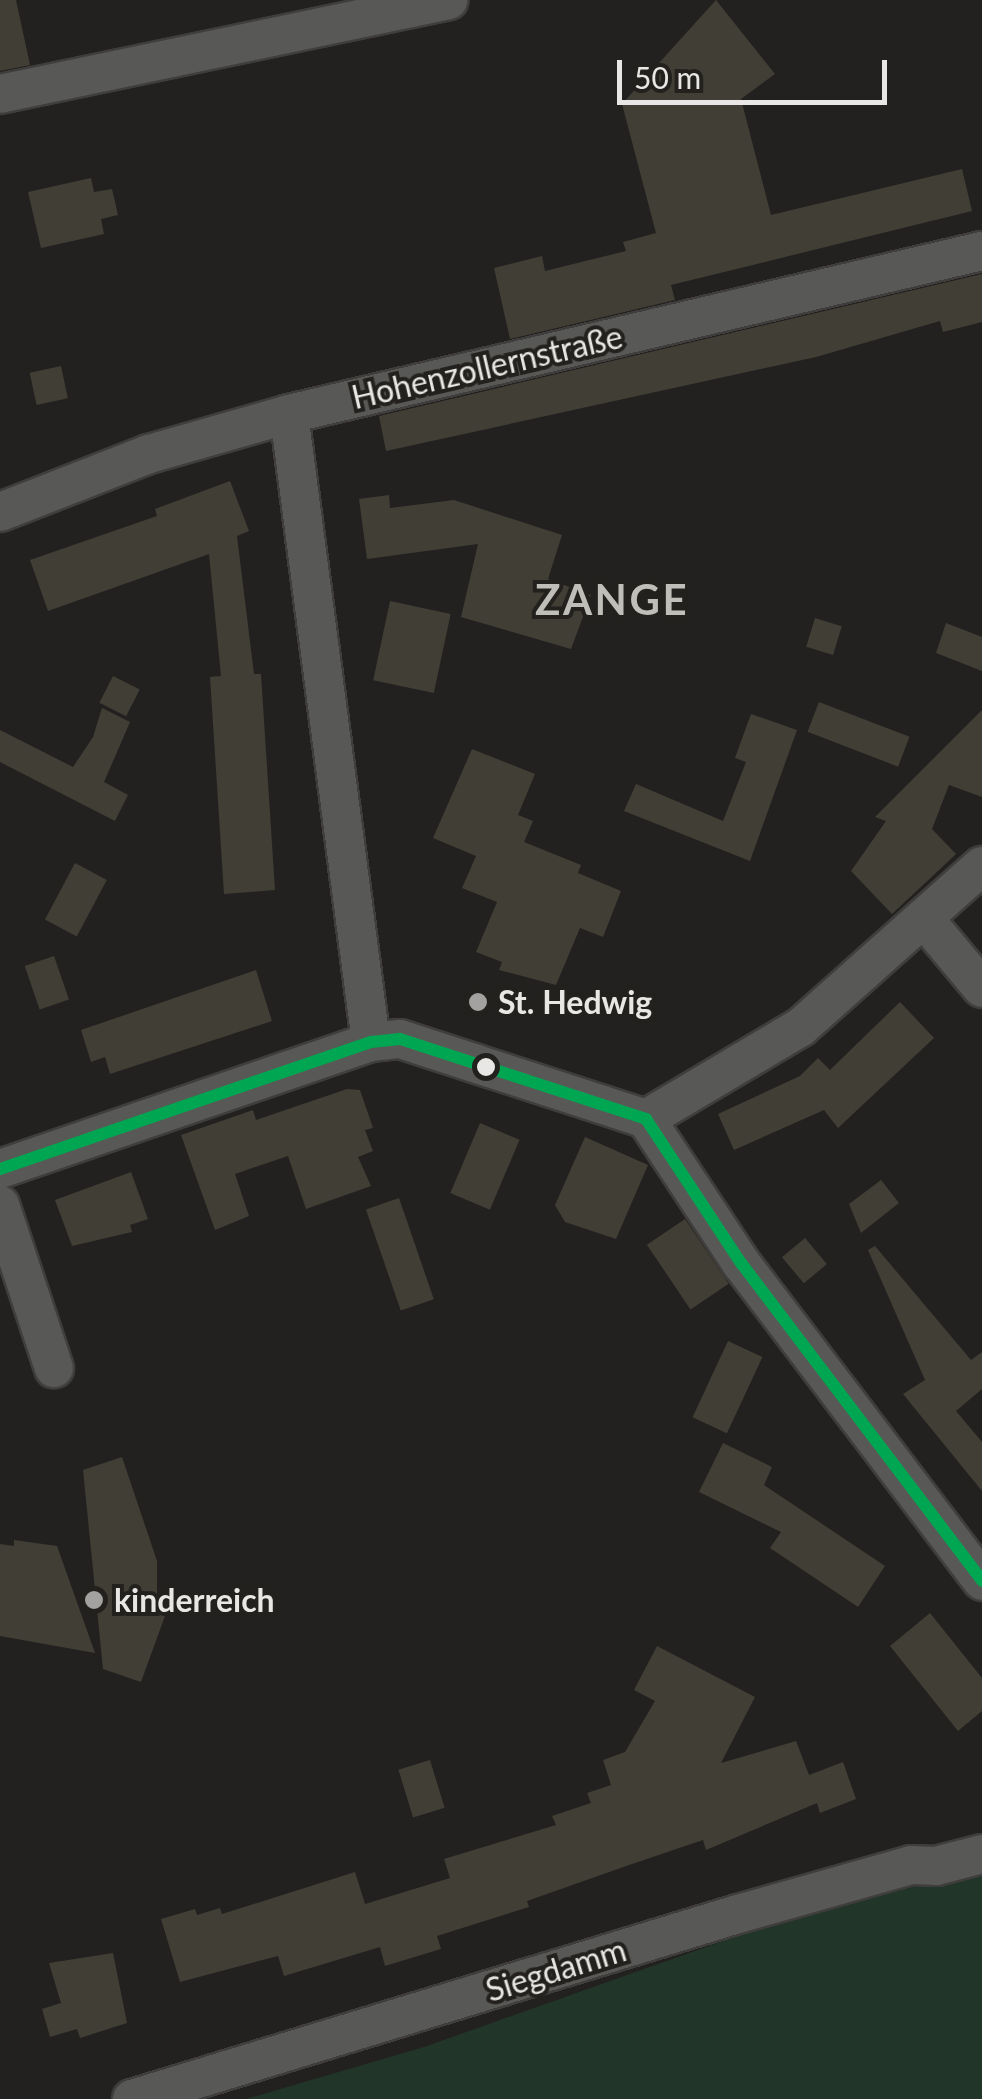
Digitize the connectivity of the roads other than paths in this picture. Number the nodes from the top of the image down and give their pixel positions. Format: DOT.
graph roads {
  1 [pos="448,0"];
  2 [pos="0,94"];
  3 [pos="982,252"];
  4 [pos="289,414"];
  5 [pos="0,512"];
  6 [pos="982,866"];
  7 [pos="926,921"];
  8 [pos="982,988"];
  9 [pos="371,1042"];
  10 [pos="646,1119"];
  11 [pos="0,1169"];
  12 [pos="0,1206"];
  13 [pos="54,1368"];
  14 [pos="982,1581"];
  15 [pos="982,1854"];
  16 [pos="132,2099"];
  1 -- 2 [label="street"];
  3 -- 4 [label="street, Hohenzollernstraße"];
  4 -- 5 [label="street, Hohenzollernstraße"];
  4 -- 9 [label="street"];
  6 -- 7 [label="street"];
  7 -- 8 [label="street"];
  7 -- 10 [label="street"];
  9 -- 10 [label="street"];
  9 -- 11 [label="street"];
  10 -- 14 [label="street"];
  12 -- 13 [label="street"];
  15 -- 16 [label="street, Siegdamm"];
}
